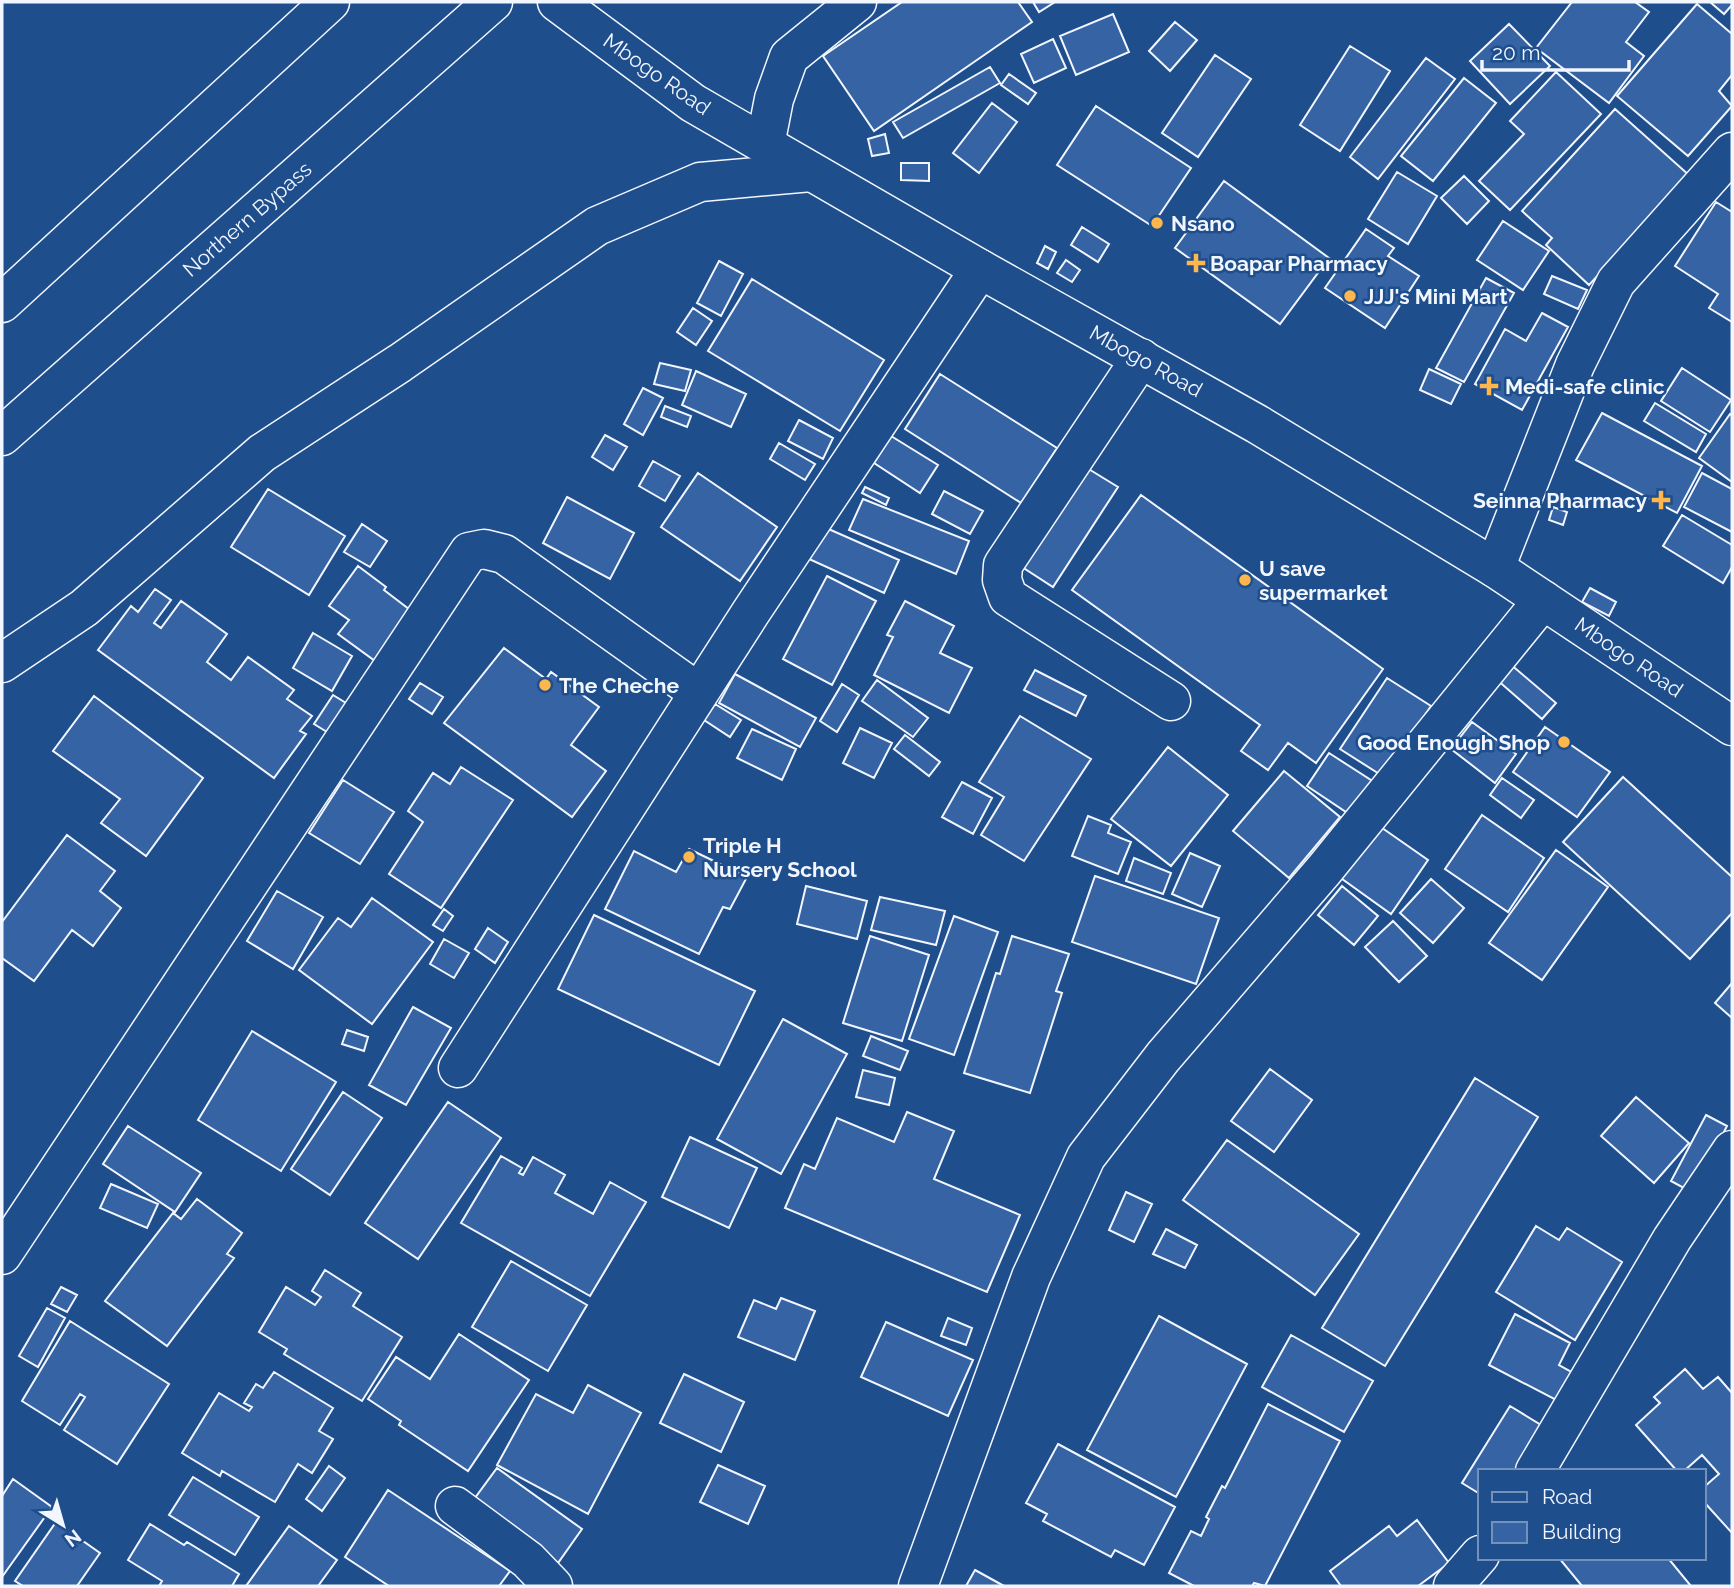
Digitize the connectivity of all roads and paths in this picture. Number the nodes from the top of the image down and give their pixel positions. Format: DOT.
graph roads {
  1 [pos="330,2"];
  2 [pos="493,2"];
  3 [pos="557,2"];
  4 [pos="857,2"];
  5 [pos="765,145"];
  6 [pos="1732,152"];
  7 [pos="811,172"];
  8 [pos="980,269"];
  9 [pos="2,303"];
  10 [pos="1141,358"];
  11 [pos="2,436"];
  12 [pos="1495,569"];
  13 [pos="1543,600"];
  14 [pos="2,663"];
  15 [pos="699,693"];
  16 [pos="1171,701"];
  17 [pos="1732,726"];
  18 [pos="458,1068"];
  19 [pos="1732,1150"];
  20 [pos="2,1255"];
  21 [pos="1536,1469"];
  22 [pos="455,1507"];
  23 [pos="1478,1557"];
  24 [pos="553,1586"];
  25 [pos="918,1586"];
  26 [pos="1453,1586"];
  1 -- 9 [label="main road"];
  2 -- 11 [label="main road, Northern Bypass"];
  3 -- 5 [label="main road, Mbogo Road"];
  4 -- 5 [label="main road"];
  5 -- 7 [label="main road, Mbogo Road"];
  6 -- 12 [label="main road"];
  7 -- 8 [label="main road, Mbogo Road"];
  7 -- 14 [label="main road"];
  8 -- 10 [label="main road, Mbogo Road"];
  8 -- 15 [label="main road"];
  10 -- 12 [label="main road, Mbogo Road"];
  10 -- 16 [label="main road"];
  12 -- 13 [label="main road, Mbogo Road"];
  13 -- 17 [label="main road, Mbogo Road"];
  13 -- 25 [label="main road"];
  15 -- 18 [label="main road"];
  15 -- 20 [label="main road"];
  19 -- 21 [label="main road"];
  22 -- 24 [label="main road"];
  23 -- 26 [label="main road"];
}
